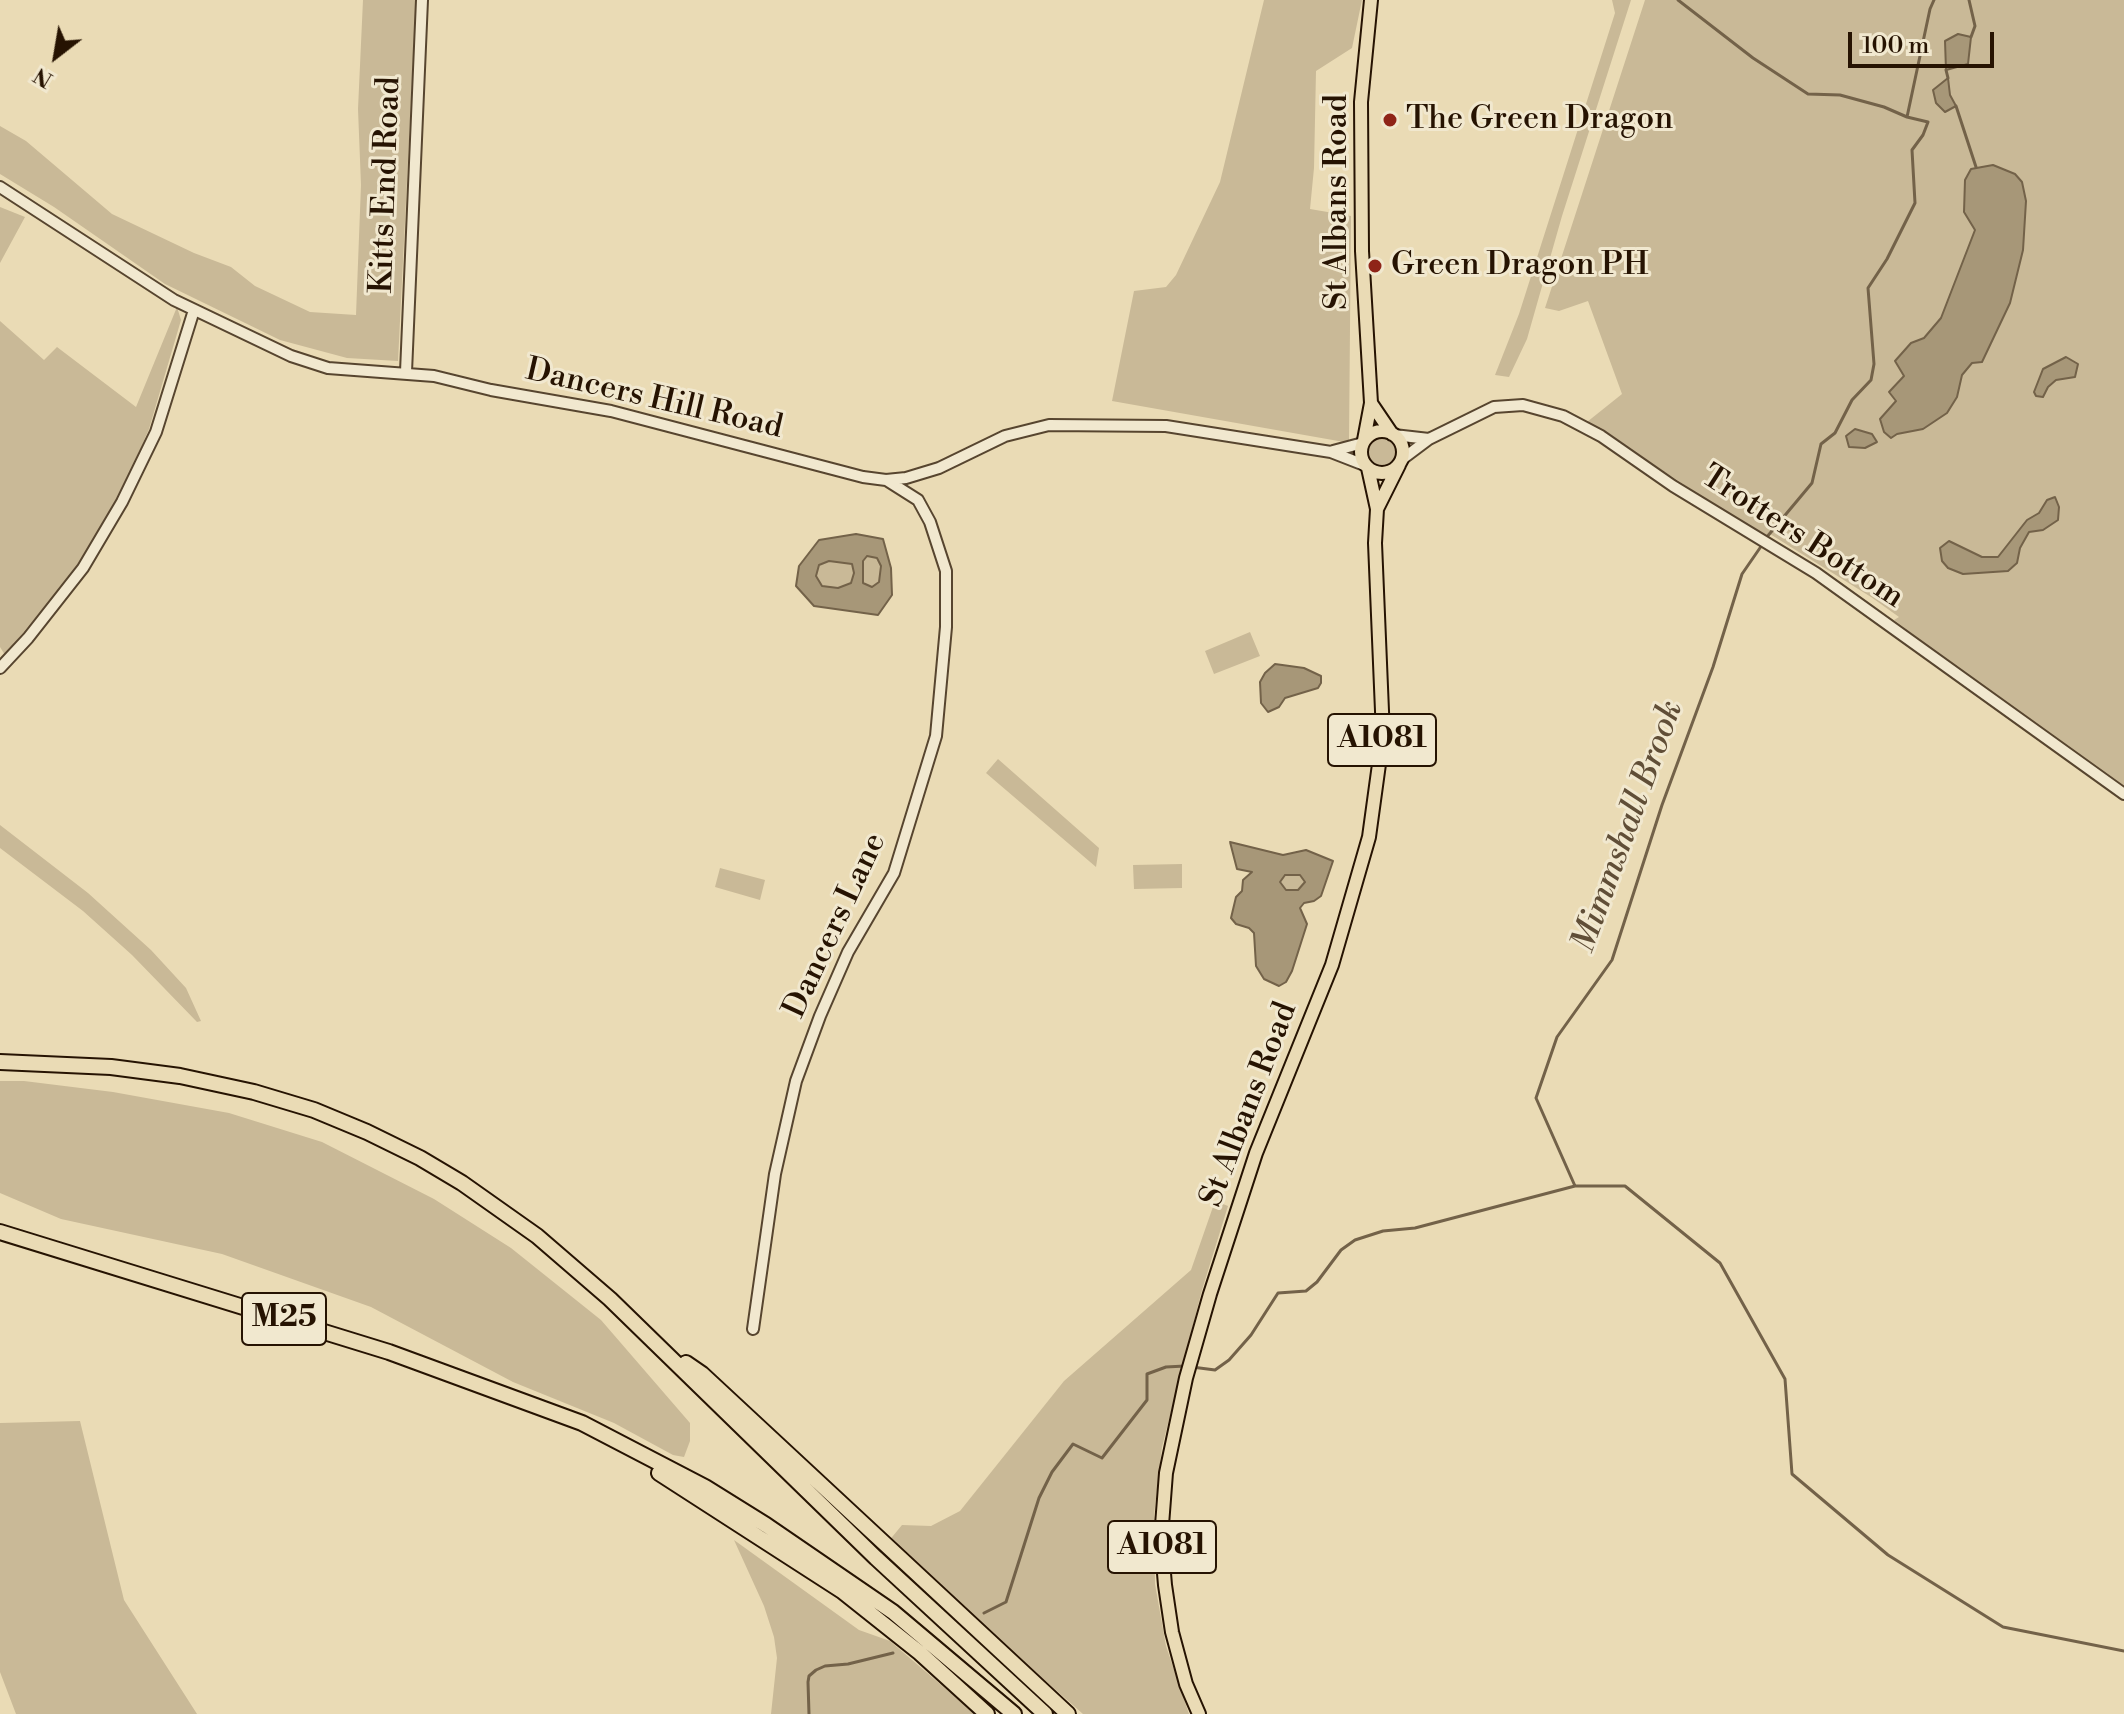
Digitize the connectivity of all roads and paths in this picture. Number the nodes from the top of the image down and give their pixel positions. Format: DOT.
graph roads {
  1 [pos="422,0"];
  2 [pos="1371,0"];
  3 [pos="0,187"];
  4 [pos="194,310"];
  5 [pos="406,372"];
  6 [pos="1371,403"];
  7 [pos="1393,435"];
  8 [pos="1429,439"];
  9 [pos="1364,442"];
  10 [pos="1331,452"];
  11 [pos="1400,462"];
  12 [pos="1367,467"];
  13 [pos="918,474"];
  14 [pos="886,480"];
  15 [pos="918,500"];
  16 [pos="1377,509"];
  17 [pos="0,668"];
  18 [pos="2124,794"];
  19 [pos="0,1062"];
  20 [pos="0,1232"];
  21 [pos="753,1329"];
  22 [pos="657,1342"];
  23 [pos="563,1418"];
  24 [pos="987,1714"];
  25 [pos="1014,1714"];
  26 [pos="1045,1714"];
  27 [pos="1068,1714"];
  28 [pos="1199,1714"];
  1 -- 5 [label="street, Kitts End Road"];
  2 -- 6 [label="main road, St Albans Road"];
  3 -- 4 [label="street, Dancers Hill Road"];
  4 -- 5 [label="street, Dancers Hill Road"];
  4 -- 17 [label="street"];
  5 -- 14 [label="street, Dancers Hill Road"];
  6 -- 7 [label="main road, St Albans Road"];
  6 -- 9 [label="main road, St Albans Road"];
  7 -- 8 [label="street"];
  7 -- 9 [label="main road"];
  7 -- 11 [label="main road"];
  8 -- 11 [label="street, Trotters Bottom"];
  8 -- 18 [label="street, Trotters Bottom"];
  9 -- 10 [label="street, Dancers Hill Road"];
  9 -- 12 [label="main road"];
  10 -- 12 [label="street, Dancers Hill Road"];
  10 -- 13 [label="street, Dancers Hill Road"];
  11 -- 12 [label="main road"];
  11 -- 16 [label="main road, St Albans Road / A1081"];
  12 -- 16 [label="main road, St Albans Road / A1081"];
  13 -- 14 [label="street, Dancers Hill Road"];
  13 -- 15 [label="street, Dancers Lane"];
  14 -- 15 [label="street"];
  15 -- 21 [label="street, Dancers Lane"];
  16 -- 28 [label="main road, St Albans Road / A1081"];
  19 -- 22 [label="highway"];
  20 -- 23 [label="highway, M25"];
  22 -- 26 [label="highway"];
  22 -- 27 [label="highway"];
  23 -- 24 [label="highway, M25"];
  23 -- 25 [label="highway, M25"];
}
